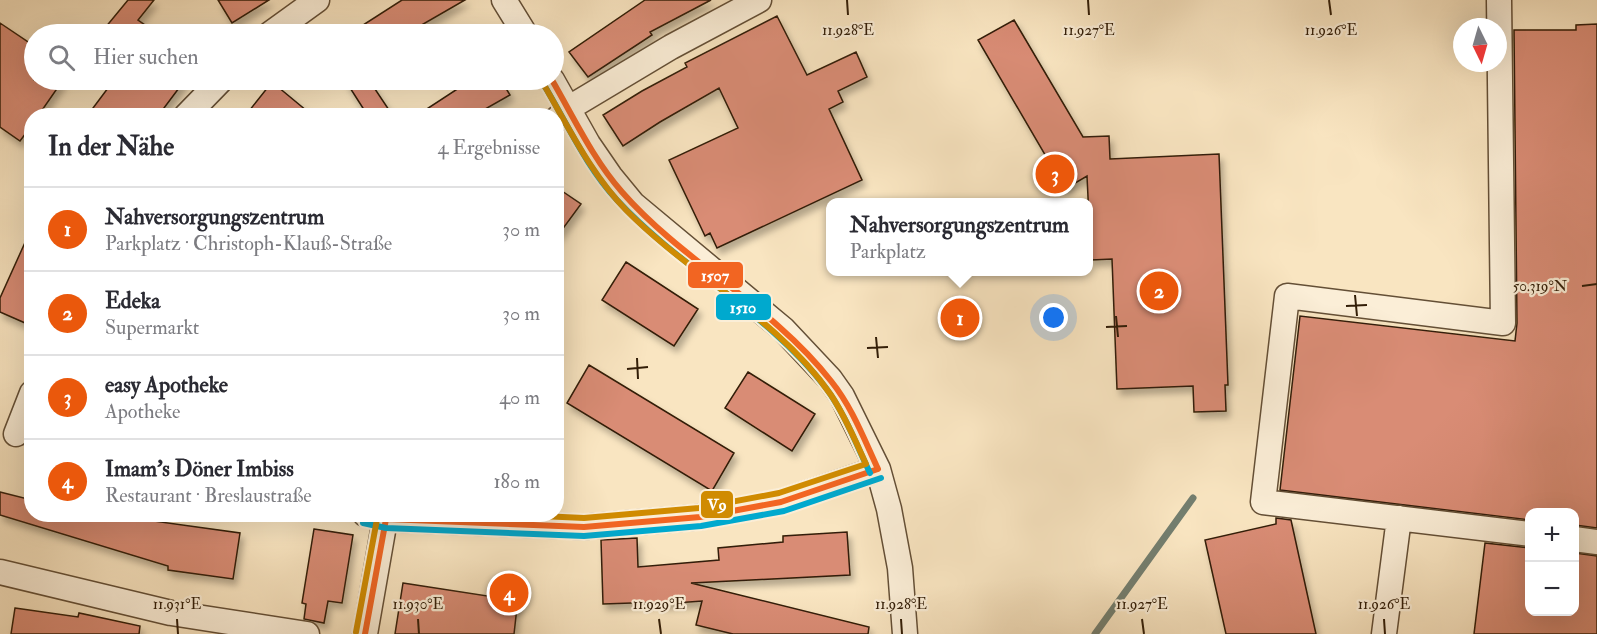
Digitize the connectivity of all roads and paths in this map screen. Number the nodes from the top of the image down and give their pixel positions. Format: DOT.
graph roads {
  1 [pos="317,0"];
  2 [pos="504,0"];
  3 [pos="759,0"];
  4 [pos="1499,0"];
  5 [pos="284,24"];
  6 [pos="519,24"];
  7 [pos="211,90"];
  8 [pos="555,90"];
  9 [pos="194,108"];
  10 [pos="561,108"];
  11 [pos="564,113"];
  12 [pos="564,115"];
  13 [pos="24,414"];
  14 [pos="16,434"];
  15 [pos="878,469"];
  16 [pos="1399,518"];
  17 [pos="378,522"];
  18 [pos="491,522"];
  19 [pos="1525,533"];
  20 [pos="1579,540"];
  21 [pos="1597,542"];
  22 [pos="0,572"];
  23 [pos="308,634"];
  24 [pos="365,634"];
  25 [pos="905,634"];
  26 [pos="1384,634"];
  1 -- 5 [label="street"];
  2 -- 6 [label="street"];
  3 -- 11 [label="street"];
  4 -- 16 [label="street"];
  7 -- 9 [label="street"];
  8 -- 10 [label="street"];
  12 -- 15 [label="street"];
  13 -- 14 [label="street"];
  15 -- 18 [label="street"];
  15 -- 25 [label="street"];
  16 -- 19 [label="street"];
  16 -- 26 [label="street"];
  17 -- 24 [label="street"];
  20 -- 21 [label="street"];
  22 -- 23 [label="street"];
}
